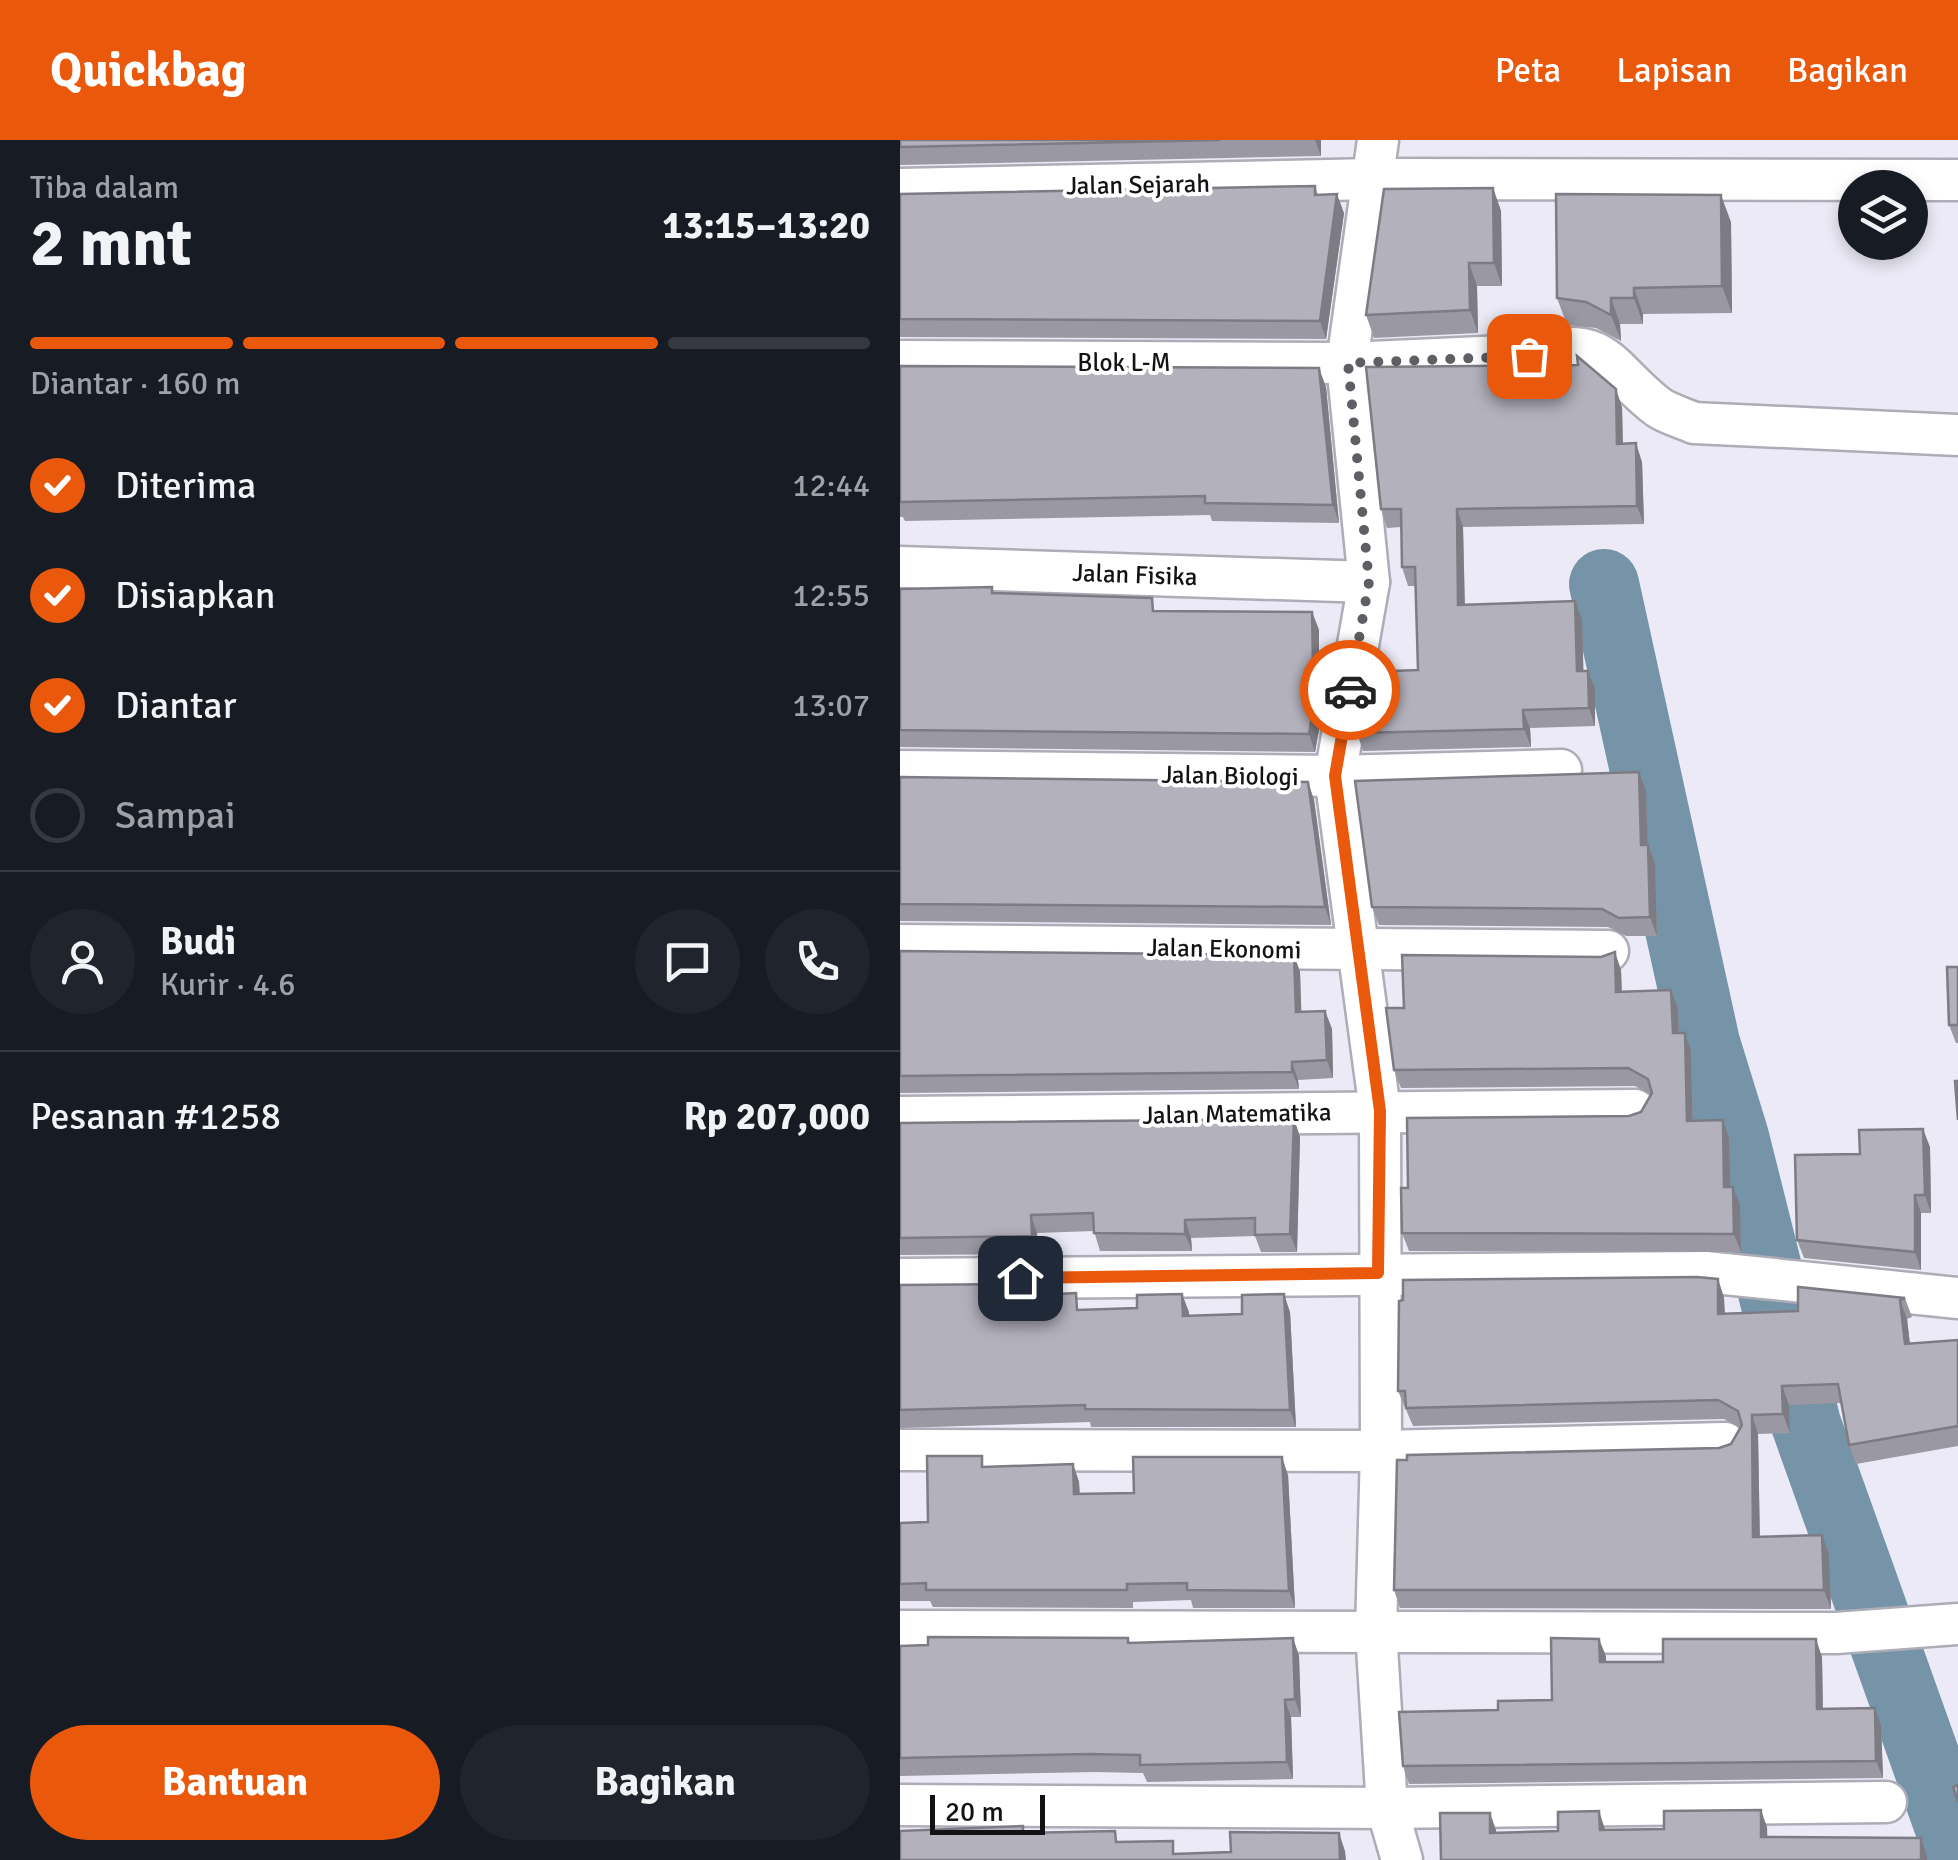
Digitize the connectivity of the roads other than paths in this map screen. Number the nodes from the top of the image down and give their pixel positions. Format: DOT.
graph roads {
  1 [pos="1376,160"];
  2 [pos="1958,180"];
  3 [pos="900,189"];
  4 [pos="900,361"];
  5 [pos="1348,363"];
  6 [pos="1958,435"];
  7 [pos="900,567"];
  8 [pos="1369,582"];
  9 [pos="1561,770"];
  10 [pos="900,771"];
  11 [pos="1335,776"];
  12 [pos="900,946"];
  13 [pos="1355,950"];
  14 [pos="1608,951"];
  15 [pos="1635,1110"];
  16 [pos="1380,1111"];
  17 [pos="900,1117"];
  18 [pos="1378,1273"];
  19 [pos="900,1279"];
  20 [pos="1958,1298"];
  21 [pos="1725,1443"];
  22 [pos="900,1450"];
  23 [pos="1381,1450"];
  24 [pos="1958,1624"];
  25 [pos="900,1631"];
  26 [pos="1376,1632"];
  27 [pos="1886,1802"];
  28 [pos="900,1805"];
  29 [pos="1387,1808"];
  30 [pos="1402,1860"];
  1 -- 2 [label="street, Jalan Sejarah"];
  1 -- 3 [label="street, Jalan Sejarah"];
  1 -- 5 [label="street"];
  4 -- 5 [label="street, Blok L-M"];
  5 -- 6 [label="street, Blok L-M"];
  5 -- 8 [label="street"];
  7 -- 8 [label="street, Jalan Fisika"];
  8 -- 11 [label="street"];
  9 -- 11 [label="street, Jalan Biologi"];
  10 -- 11 [label="street, Jalan Biologi"];
  11 -- 13 [label="street"];
  12 -- 13 [label="street, Jalan Ekonomi"];
  13 -- 14 [label="street, Jalan Ekonomi"];
  13 -- 16 [label="street"];
  15 -- 16 [label="street, Jalan Matematika"];
  16 -- 17 [label="street, Jalan Matematika"];
  16 -- 18 [label="street"];
  18 -- 19 [label="street"];
  18 -- 20 [label="street"];
  18 -- 23 [label="street"];
  21 -- 23 [label="street"];
  22 -- 23 [label="street"];
  23 -- 26 [label="street"];
  24 -- 26 [label="street"];
  25 -- 26 [label="street"];
  26 -- 29 [label="street"];
  27 -- 29 [label="street"];
  28 -- 29 [label="street"];
  29 -- 30 [label="street"];
}
